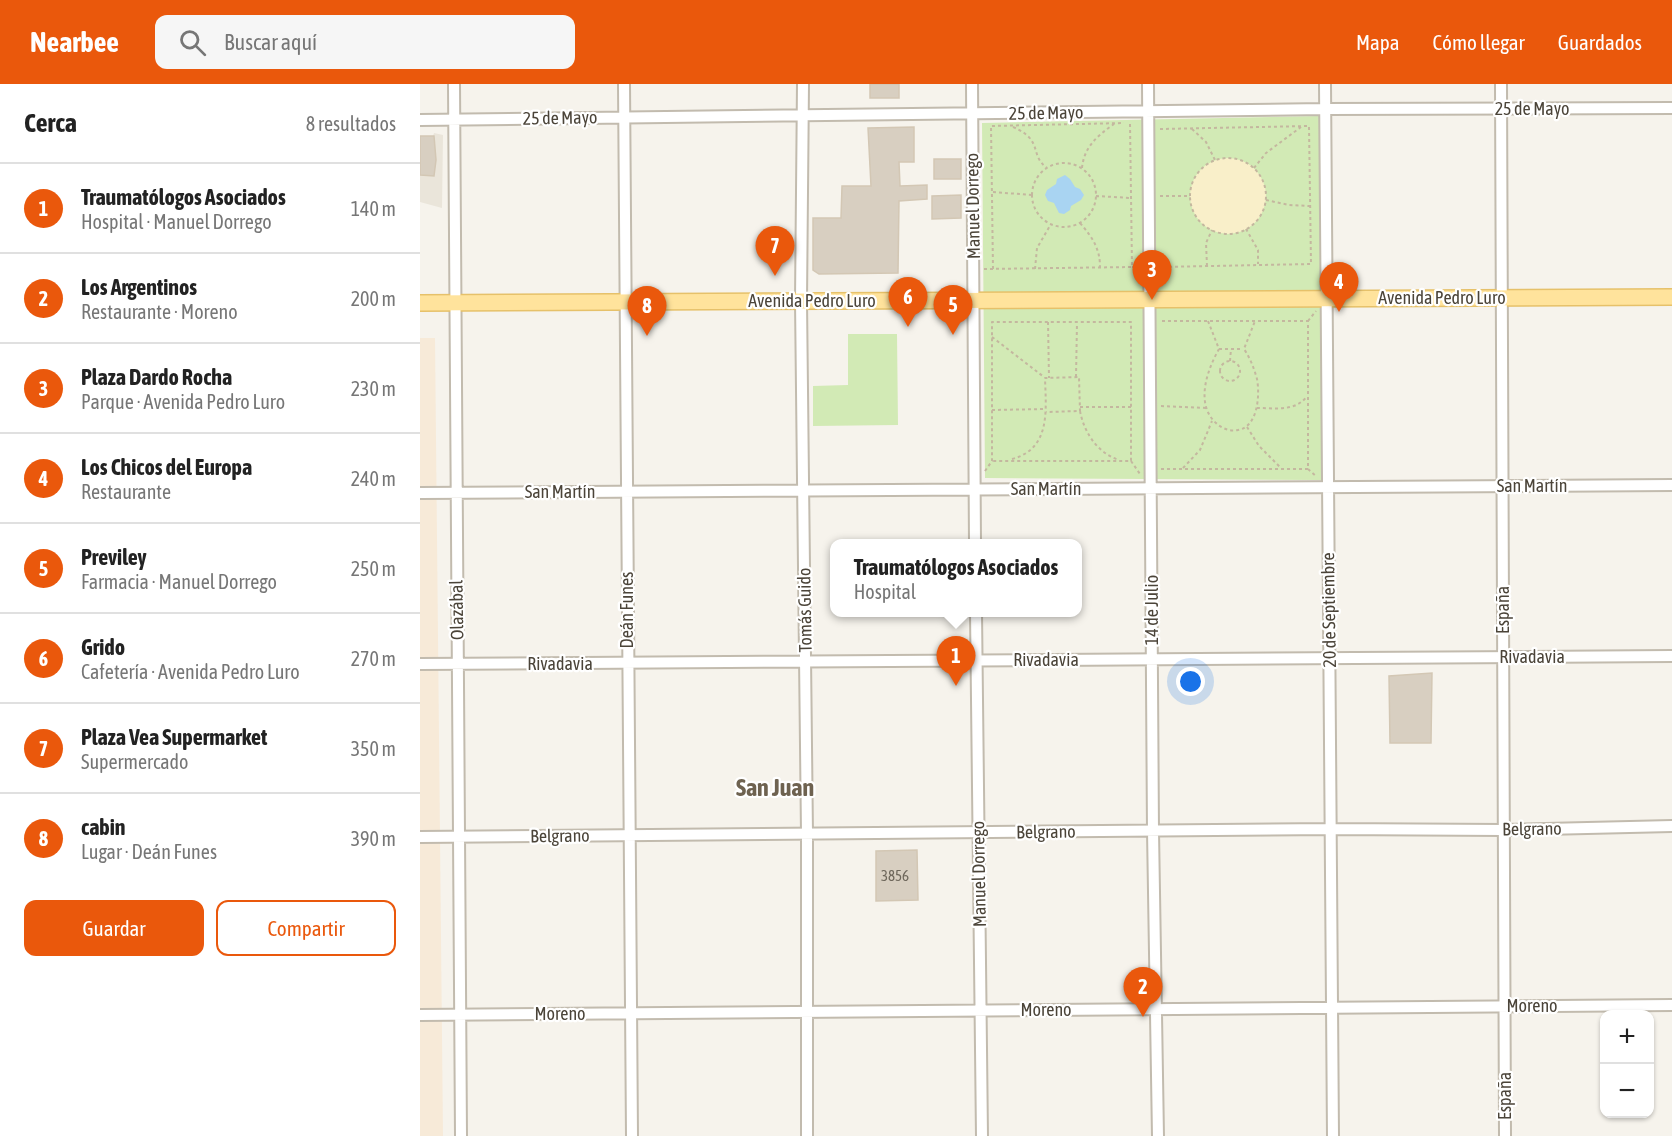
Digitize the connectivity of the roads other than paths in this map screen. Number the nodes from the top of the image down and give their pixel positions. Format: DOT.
graph roads {
  1 [pos="454,84"];
  2 [pos="624,84"];
  3 [pos="802,84"];
  4 [pos="972,84"];
  5 [pos="1148,84"];
  6 [pos="1325,84"];
  7 [pos="1501,84"];
  8 [pos="1672,108"];
  9 [pos="1325,109"];
  10 [pos="1501,109"];
  11 [pos="1149,111"];
  12 [pos="972,113"];
  13 [pos="803,116"];
  14 [pos="624,118"];
  15 [pos="420,120"];
  16 [pos="454,120"];
  17 [pos="1672,297"];
  18 [pos="1326,298"];
  19 [pos="1502,298"];
  20 [pos="1150,299"];
  21 [pos="974,300"];
  22 [pos="801,301"];
  23 [pos="626,302"];
  24 [pos="420,303"];
  25 [pos="454,303"];
  26 [pos="1672,485"];
  27 [pos="1503,486"];
  28 [pos="1328,487"];
  29 [pos="1151,489"];
  30 [pos="974,490"];
  31 [pos="804,491"];
  32 [pos="626,492"];
  33 [pos="420,493"];
  34 [pos="456,493"];
  35 [pos="975,539"];
  36 [pos="976,617"];
  37 [pos="1672,656"];
  38 [pos="1503,657"];
  39 [pos="1329,658"];
  40 [pos="1152,660"];
  41 [pos="976,661"];
  42 [pos="805,662"];
  43 [pos="628,663"];
  44 [pos="420,664"];
  45 [pos="458,664"];
  46 [pos="1672,826"];
  47 [pos="1331,829"];
  48 [pos="1503,830"];
  49 [pos="1153,831"];
  50 [pos="978,832"];
  51 [pos="807,834"];
  52 [pos="629,835"];
  53 [pos="420,837"];
  54 [pos="460,837"];
  55 [pos="1672,1005"];
  56 [pos="1504,1006"];
  57 [pos="1333,1008"];
  58 [pos="1156,1009"];
  59 [pos="981,1010"];
  60 [pos="808,1011"];
  61 [pos="630,1014"];
  62 [pos="420,1015"];
  63 [pos="460,1015"];
  64 [pos="461,1136"];
  65 [pos="632,1136"];
  66 [pos="807,1136"];
  67 [pos="982,1136"];
  68 [pos="1158,1136"];
  69 [pos="1334,1136"];
  70 [pos="1505,1136"];
  1 -- 16 [label="street, Olazábal"];
  2 -- 14 [label="street, Deán Funes"];
  3 -- 13 [label="street, Tomás Guido"];
  4 -- 12 [label="street, Manuel Dorrego"];
  5 -- 11 [label="street, 14 de Julio"];
  6 -- 9 [label="street, 20 de Septiembre"];
  7 -- 10 [label="street, España"];
  8 -- 10 [label="street, 25 de Mayo"];
  9 -- 10 [label="street, 25 de Mayo"];
  9 -- 11 [label="street, 25 de Mayo"];
  9 -- 18 [label="street, 20 de Septiembre"];
  10 -- 19 [label="street, España"];
  11 -- 12 [label="street, 25 de Mayo"];
  11 -- 20 [label="street, 14 de Julio"];
  12 -- 13 [label="street, 25 de Mayo"];
  12 -- 21 [label="street, Manuel Dorrego"];
  13 -- 14 [label="street, 25 de Mayo"];
  13 -- 22 [label="street, Tomás Guido"];
  14 -- 16 [label="street, 25 de Mayo"];
  14 -- 23 [label="street, Deán Funes"];
  15 -- 16 [label="street, 25 de Mayo"];
  16 -- 25 [label="street, Olazábal"];
  17 -- 19 [label="main road, Avenida Pedro Luro"];
  18 -- 19 [label="main road, Avenida Pedro Luro"];
  18 -- 20 [label="main road, Avenida Pedro Luro"];
  18 -- 28 [label="street, 20 de Septiembre"];
  19 -- 27 [label="street, España"];
  20 -- 21 [label="main road, Avenida Pedro Luro"];
  20 -- 29 [label="street, 14 de Julio"];
  21 -- 22 [label="main road, Avenida Pedro Luro"];
  21 -- 30 [label="street, Manuel Dorrego"];
  22 -- 23 [label="main road, Avenida Pedro Luro"];
  22 -- 31 [label="street, Tomás Guido"];
  23 -- 25 [label="main road, Avenida Pedro Luro"];
  23 -- 32 [label="street, Deán Funes"];
  24 -- 25 [label="main road, Avenida Pedro Luro"];
  25 -- 34 [label="street, Olazábal"];
  26 -- 27 [label="street, San Martín"];
  27 -- 28 [label="street, San Martín"];
  27 -- 38 [label="street, España"];
  28 -- 29 [label="street, San Martín"];
  28 -- 39 [label="street, 20 de Septiembre"];
  29 -- 30 [label="street, San Martín"];
  29 -- 40 [label="street, 14 de Julio"];
  30 -- 31 [label="street, San Martín"];
  30 -- 35 [label="street, Manuel Dorrego"];
  31 -- 32 [label="street, San Martín"];
  31 -- 42 [label="street, Tomás Guido"];
  32 -- 34 [label="street, San Martín"];
  32 -- 43 [label="street, Deán Funes"];
  33 -- 34 [label="street, San Martín"];
  34 -- 45 [label="street, Olazábal"];
  36 -- 41 [label="street, Manuel Dorrego"];
  37 -- 38 [label="street, Rivadavia"];
  38 -- 39 [label="street, Rivadavia"];
  38 -- 48 [label="street, España"];
  39 -- 40 [label="street, Rivadavia"];
  39 -- 47 [label="street, 20 de Septiembre"];
  40 -- 41 [label="street, Rivadavia"];
  40 -- 49 [label="street, 14 de Julio"];
  41 -- 42 [label="street, Rivadavia"];
  41 -- 50 [label="street, Manuel Dorrego"];
  42 -- 43 [label="street, Rivadavia"];
  42 -- 51 [label="street, Tomás Guido"];
  43 -- 45 [label="street, Rivadavia"];
  43 -- 52 [label="street, Deán Funes"];
  44 -- 45 [label="street, Rivadavia"];
  45 -- 54 [label="street, Olazábal"];
  46 -- 48 [label="street, Belgrano"];
  47 -- 48 [label="street, Belgrano"];
  47 -- 49 [label="street, Belgrano"];
  47 -- 57 [label="street, 20 de Septiembre"];
  48 -- 56 [label="street, España"];
  49 -- 50 [label="street, Belgrano"];
  49 -- 58 [label="street, 14 de Julio"];
  50 -- 51 [label="street, Belgrano"];
  50 -- 59 [label="street, Manuel Dorrego"];
  51 -- 52 [label="street, Belgrano"];
  51 -- 60 [label="street, Tomás Guido"];
  52 -- 54 [label="street, Belgrano"];
  52 -- 61 [label="street, Deán Funes"];
  53 -- 54 [label="street, Belgrano"];
  54 -- 63 [label="street, Olazábal"];
  55 -- 56 [label="street, Moreno"];
  56 -- 57 [label="street, Moreno"];
  56 -- 70 [label="street, España"];
  57 -- 58 [label="street, Moreno"];
  57 -- 69 [label="street, 20 de Septiembre"];
  58 -- 59 [label="street, Moreno"];
  58 -- 68 [label="street, 14 de Julio"];
  59 -- 60 [label="street, Moreno"];
  59 -- 67 [label="street, Manuel Dorrego"];
  60 -- 61 [label="street, Moreno"];
  60 -- 66 [label="street, Tomás Guido"];
  61 -- 63 [label="street, Moreno"];
  61 -- 65 [label="street, Deán Funes"];
  62 -- 63 [label="street, Moreno"];
  63 -- 64 [label="street, Olazábal"];
}
